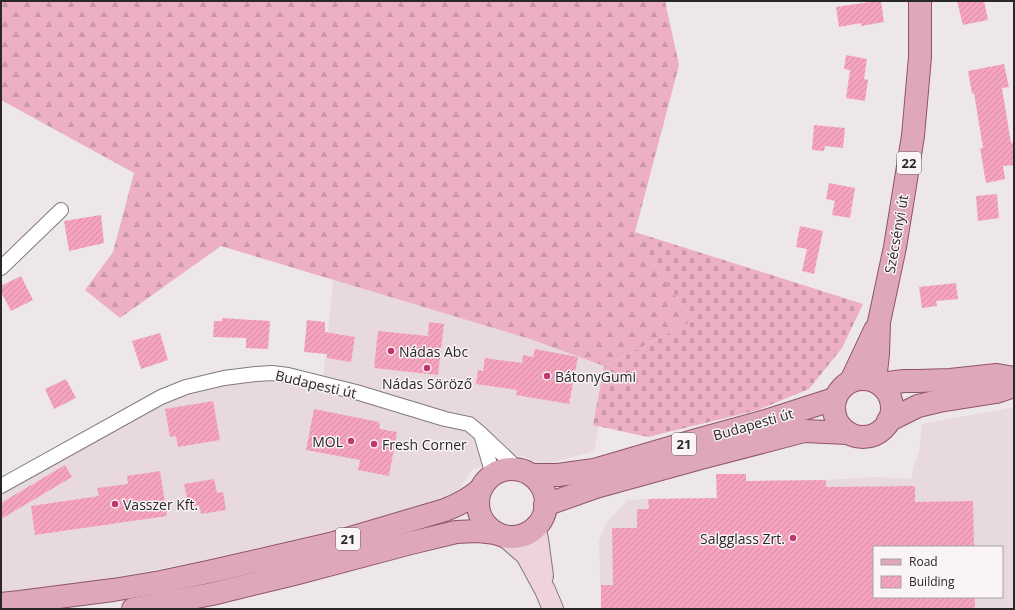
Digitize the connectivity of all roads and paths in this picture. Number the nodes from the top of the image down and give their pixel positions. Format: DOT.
graph roads {
  1 [pos="920,1"];
  2 [pos="61,210"];
  3 [pos="1,268"];
  4 [pos="878,322"];
  5 [pos="1014,378"];
  6 [pos="851,381"];
  7 [pos="877,383"];
  8 [pos="1014,386"];
  9 [pos="835,398"];
  10 [pos="888,421"];
  11 [pos="848,433"];
  12 [pos="481,434"];
  13 [pos="525,472"];
  14 [pos="485,483"];
  15 [pos="1,486"];
  16 [pos="545,505"];
  17 [pos="535,527"];
  18 [pos="500,534"];
  19 [pos="545,590"];
  20 [pos="1,604"];
  21 [pos="133,609"];
  22 [pos="553,609"];
  1 -- 4 [label="main road, Szécsényi út / 22"];
  2 -- 3 [label="street"];
  4 -- 6 [label="main road, Szécsényi út / 22"];
  4 -- 7 [label="main road, Szécsényi út / 22"];
  5 -- 7 [label="main road"];
  6 -- 7 [label="main road"];
  6 -- 9 [label="main road, 21"];
  7 -- 10 [label="main road"];
  8 -- 10 [label="main road, 21"];
  9 -- 11 [label="main road"];
  9 -- 13 [label="main road, Budapesti út / 21"];
  10 -- 11 [label="main road, 21"];
  11 -- 16 [label="main road, Budapesti út / 21"];
  12 -- 13 [label="street, Budapesti út"];
  12 -- 14 [label="street"];
  12 -- 15 [label="street, Budapesti út"];
  13 -- 14 [label="main road, 21"];
  13 -- 16 [label="main road"];
  14 -- 18 [label="main road"];
  14 -- 20 [label="main road, 21"];
  16 -- 17 [label="main road"];
  17 -- 18 [label="main road, 21"];
  17 -- 19 [label="main road"];
  18 -- 19 [label="main road"];
  18 -- 21 [label="main road, 21"];
  19 -- 22 [label="main road"];
}
